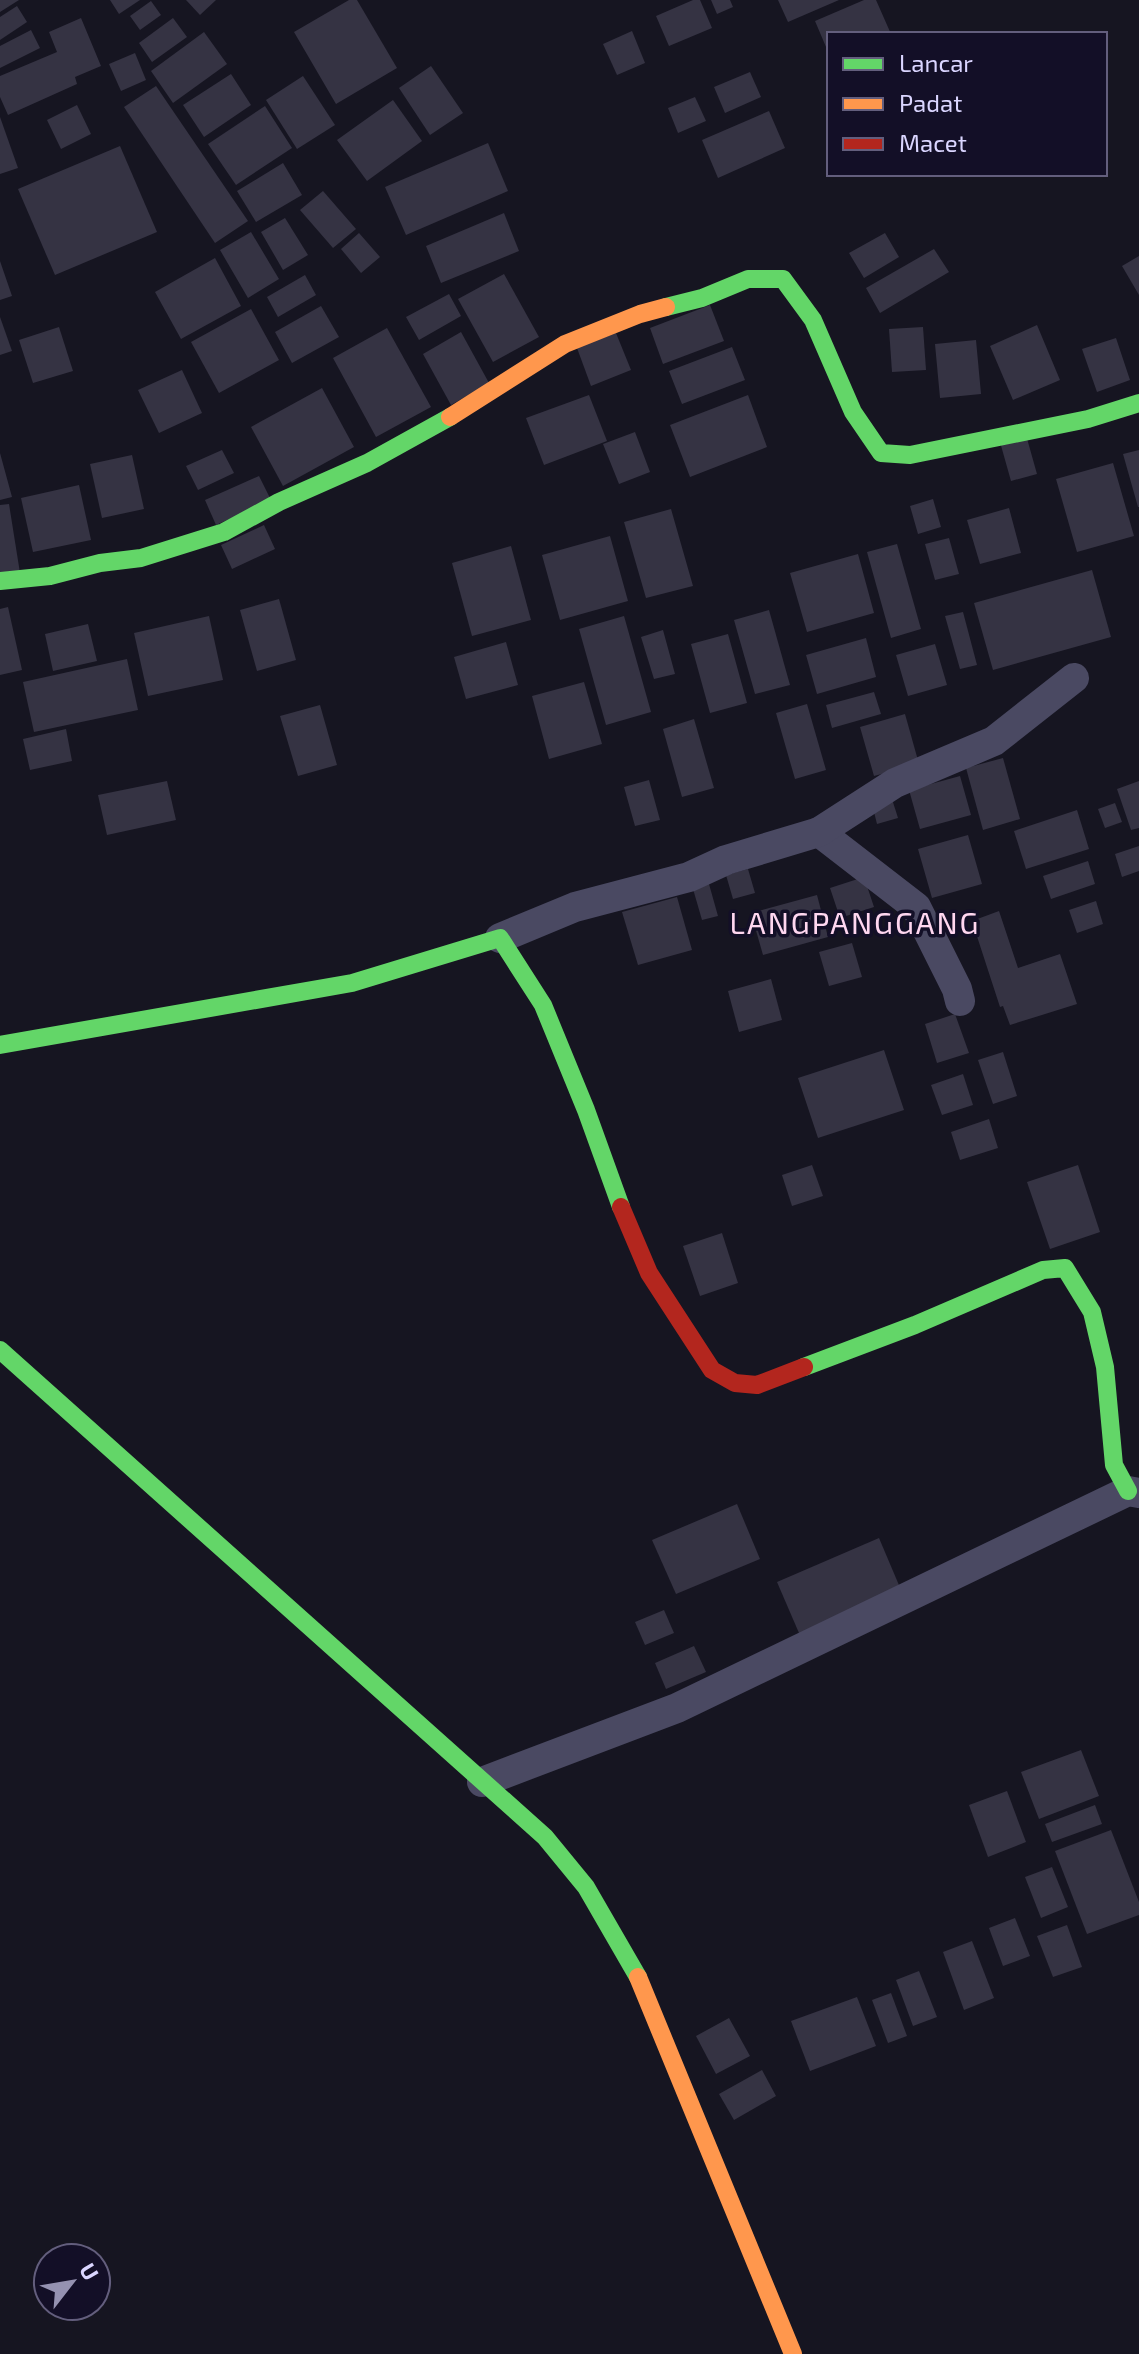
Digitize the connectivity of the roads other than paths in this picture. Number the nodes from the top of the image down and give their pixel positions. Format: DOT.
graph roads {
  1 [pos="1139,403"];
  2 [pos="0,581"];
  3 [pos="1074,678"];
  4 [pos="819,832"];
  5 [pos="500,938"];
  6 [pos="960,1001"];
  7 [pos="0,1045"];
  8 [pos="0,1350"];
  9 [pos="1134,1492"];
  10 [pos="482,1782"];
  11 [pos="793,2354"];
  1 -- 2 [label="street"];
  3 -- 4 [label="street"];
  4 -- 5 [label="street"];
  4 -- 6 [label="street"];
  5 -- 7 [label="street"];
  5 -- 9 [label="street"];
  8 -- 10 [label="street"];
  9 -- 10 [label="street"];
  10 -- 11 [label="street"];
}
